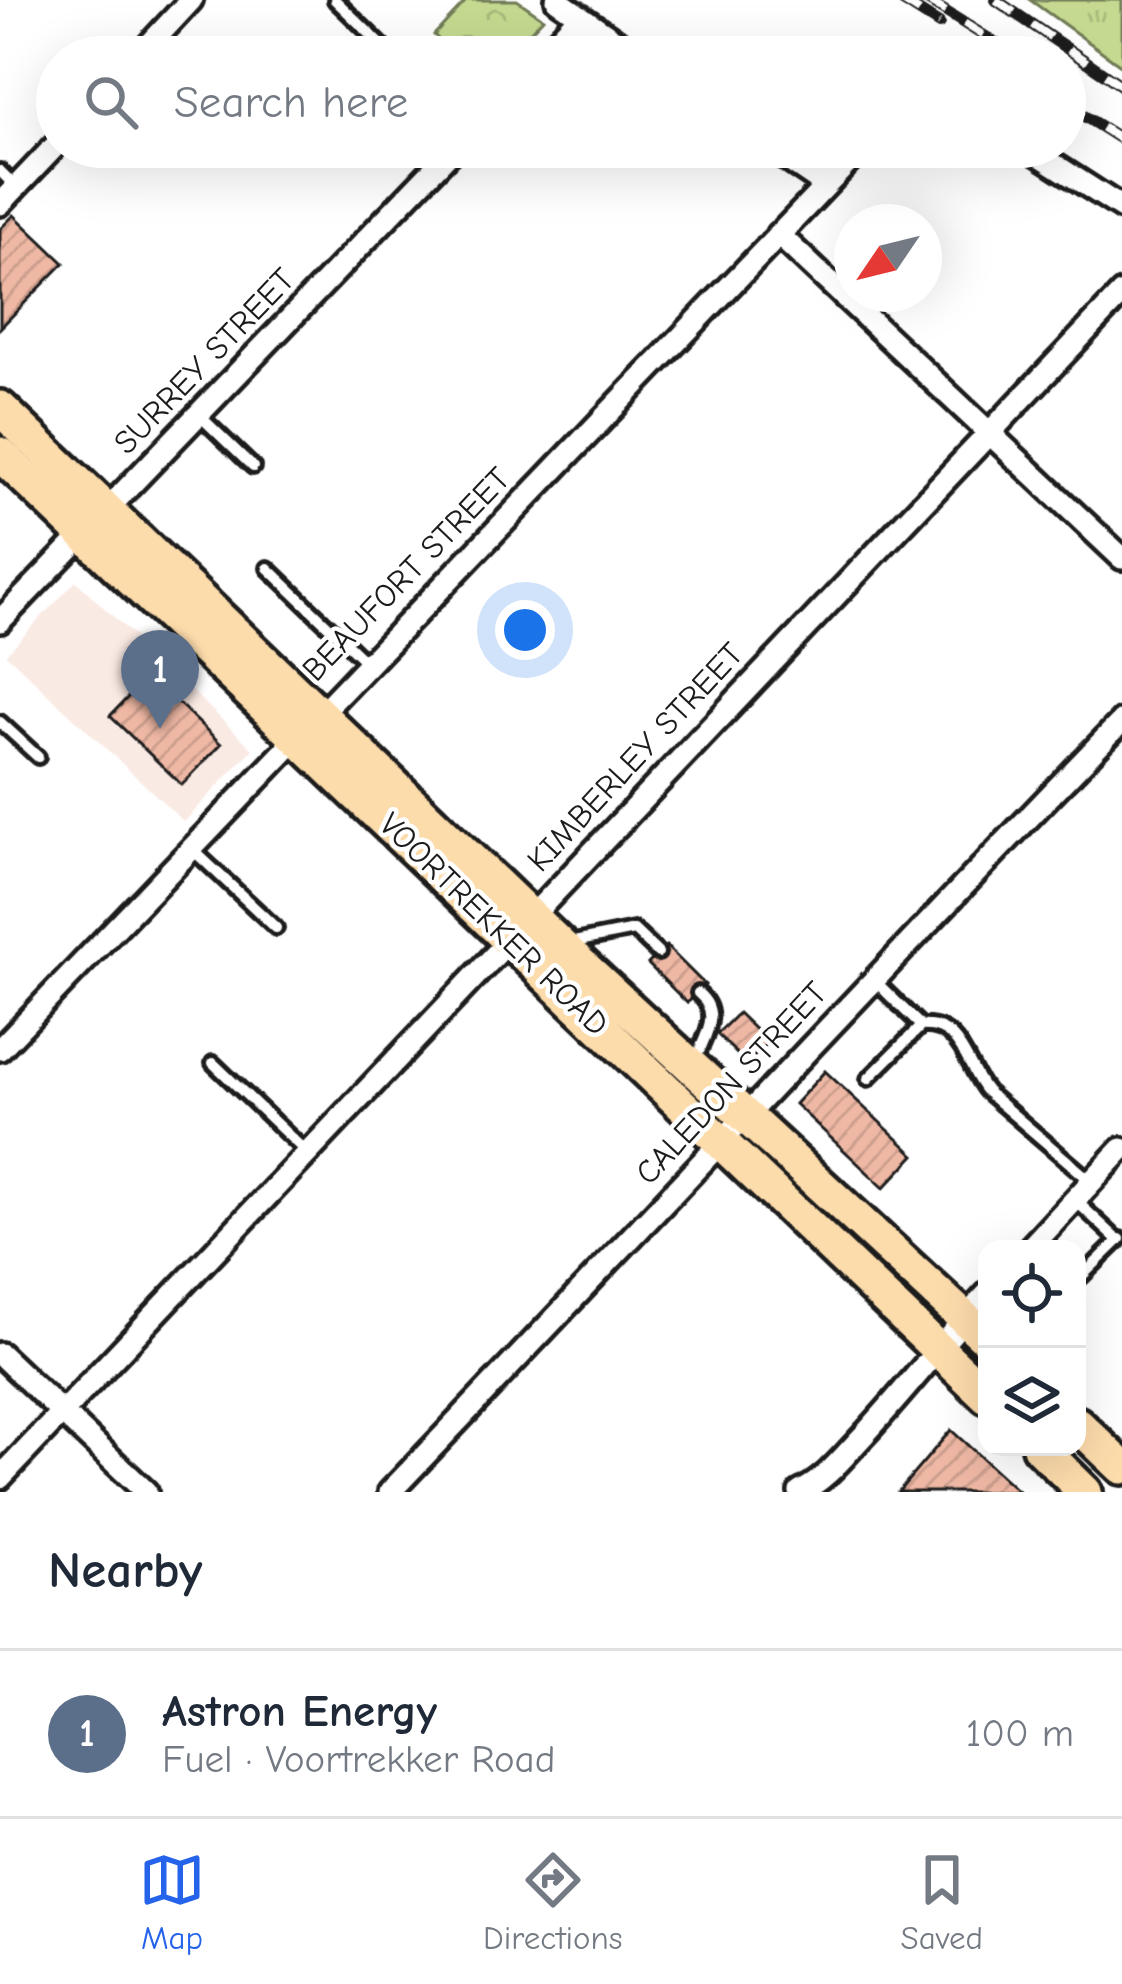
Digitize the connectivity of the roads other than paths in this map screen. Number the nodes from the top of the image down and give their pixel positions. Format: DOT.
graph roads {
  1 [pos="191,0"];
  2 [pos="335,0"];
  3 [pos="557,0"];
  4 [pos="580,16"];
  5 [pos="158,36"];
  6 [pos="372,36"];
  7 [pos="561,36"];
  8 [pos="609,36"];
  9 [pos="36,159"];
  10 [pos="435,168"];
  11 [pos="800,168"];
  12 [pos="842,168"];
  13 [pos="1060,168"];
  14 [pos="8,179"];
  15 [pos="825,185"];
  16 [pos="0,204"];
  17 [pos="1122,208"];
  18 [pos="778,234"];
  19 [pos="1122,293"];
  20 [pos="0,408"];
  21 [pos="199,415"];
  22 [pos="987,431"];
  23 [pos="0,454"];
  24 [pos="253,467"];
  25 [pos="95,521"];
  26 [pos="1122,558"];
  27 [pos="268,568"];
  28 [pos="0,620"];
  29 [pos="367,663"];
  30 [pos="1122,721"];
  31 [pos="0,722"];
  32 [pos="308,725"];
  33 [pos="38,757"];
  34 [pos="190,848"];
  35 [pos="519,927"];
  36 [pos="276,928"];
  37 [pos="560,945"];
  38 [pos="658,953"];
  39 [pos="873,978"];
  40 [pos="698,992"];
  41 [pos="921,1026"];
  42 [pos="0,1049"];
  43 [pos="213,1063"];
  44 [pos="692,1069"];
  45 [pos="868,1079"];
  46 [pos="735,1130"];
  47 [pos="1122,1149"];
  48 [pos="306,1152"];
  49 [pos="1092,1182"];
  50 [pos="1075,1200"];
  51 [pos="1120,1238"];
  52 [pos="1037,1240"];
  53 [pos="1086,1272"];
  54 [pos="978,1315"];
  55 [pos="978,1319"];
  56 [pos="940,1350"];
  57 [pos="0,1354"];
  58 [pos="978,1387"];
  59 [pos="61,1412"];
  60 [pos="1086,1433"];
  61 [pos="1048,1456"];
  62 [pos="1122,1467"];
  63 [pos="0,1478"];
  64 [pos="146,1492"];
  65 [pos="390,1492"];
  66 [pos="800,1492"];
  67 [pos="1085,1492"];
  1 -- 5 [label="street"];
  2 -- 6 [label="lane"];
  3 -- 4 [label="street"];
  4 -- 7 [label="street"];
  4 -- 8 [label="street"];
  9 -- 14 [label="street"];
  10 -- 21 [label="street, SURREY STREET"];
  11 -- 15 [label="street"];
  12 -- 15 [label="street, BEAUFORT STREET"];
  13 -- 17 [label="street"];
  14 -- 16 [label="street"];
  15 -- 18 [label="street, BEAUFORT STREET"];
  18 -- 22 [label="street"];
  18 -- 29 [label="street, BEAUFORT STREET"];
  19 -- 22 [label="street, KIMBERLEY STREET"];
  20 -- 25 [label="main road, VOORTREKKER ROAD"];
  21 -- 24 [label="lane"];
  21 -- 25 [label="street, SURREY STREET"];
  22 -- 26 [label="street"];
  22 -- 35 [label="street, KIMBERLEY STREET"];
  23 -- 25 [label="main road, VOORTREKKER ROAD"];
  25 -- 28 [label="street, SURREY STREET"];
  25 -- 32 [label="main road, VOORTREKKER ROAD"];
  27 -- 29 [label="lane"];
  29 -- 32 [label="street, BEAUFORT STREET"];
  30 -- 39 [label="street, CALEDON STREET"];
  31 -- 33 [label="lane"];
  32 -- 34 [label="street, BEAUFORT STREET"];
  32 -- 35 [label="main road, VOORTREKKER ROAD"];
  34 -- 36 [label="lane"];
  34 -- 42 [label="street, BEAUFORT STREET"];
  35 -- 37 [label="main road, VOORTREKKER ROAD"];
  35 -- 46 [label="main road, VOORTREKKER ROAD"];
  35 -- 48 [label="street, KIMBERLEY STREET"];
  37 -- 38 [label="lane"];
  37 -- 44 [label="main road, VOORTREKKER ROAD"];
  39 -- 41 [label="lane"];
  39 -- 46 [label="street, CALEDON STREET"];
  40 -- 44 [label="lane"];
  41 -- 45 [label="lane"];
  41 -- 49 [label="lane"];
  43 -- 48 [label="lane"];
  44 -- 46 [label="main road, VOORTREKKER ROAD"];
  46 -- 54 [label="main road, VOORTREKKER ROAD"];
  46 -- 56 [label="main road, VOORTREKKER ROAD"];
  46 -- 65 [label="street, CALEDON STREET"];
  47 -- 49 [label="street"];
  48 -- 59 [label="street, KIMBERLEY STREET"];
  49 -- 50 [label="street"];
  50 -- 51 [label="lane"];
  50 -- 52 [label="street"];
  51 -- 53 [label="lane"];
  55 -- 56 [label="street"];
  56 -- 58 [label="main road, VOORTREKKER ROAD"];
  56 -- 66 [label="street"];
  57 -- 59 [label="street"];
  59 -- 63 [label="street, KIMBERLEY STREET"];
  59 -- 64 [label="street"];
  60 -- 62 [label="main road"];
  61 -- 67 [label="main road"];
}
